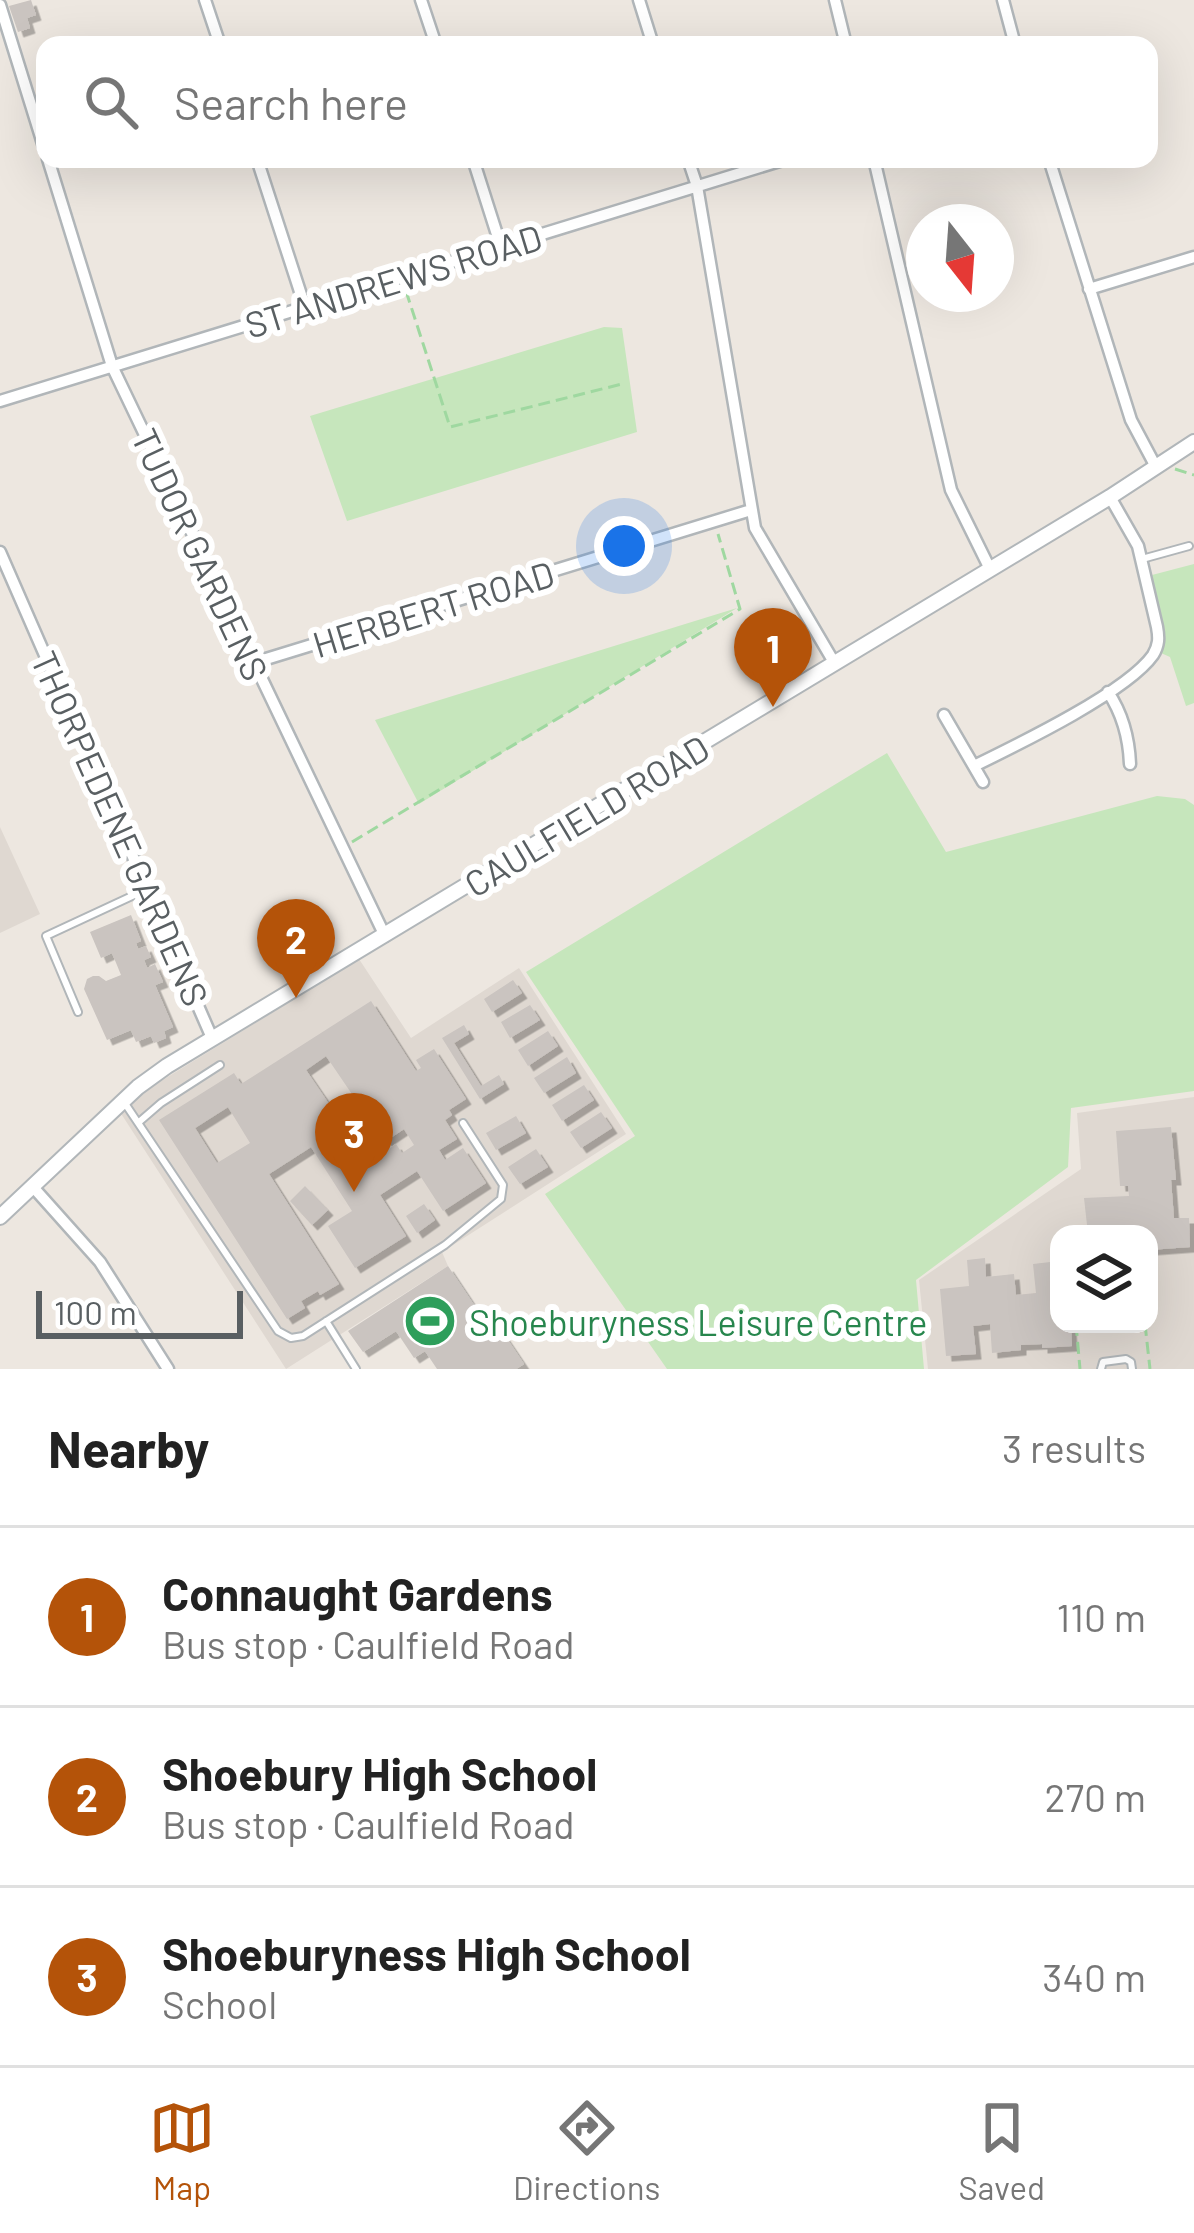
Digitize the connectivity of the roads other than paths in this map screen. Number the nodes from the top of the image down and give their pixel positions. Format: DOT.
graph roads {
  1 [pos="206,0"];
  2 [pos="421,0"];
  3 [pos="639,0"];
  4 [pos="835,0"];
  5 [pos="1003,0"];
  6 [pos="0,5"];
  7 [pos="217,36"];
  8 [pos="433,36"];
  9 [pos="650,36"];
  10 [pos="844,36"];
  11 [pos="1013,36"];
  12 [pos="36,121"];
  13 [pos="51,168"];
  14 [pos="260,168"];
  15 [pos="476,168"];
  16 [pos="691,168"];
  17 [pos="756,168"];
  18 [pos="876,168"];
  19 [pos="1052,168"];
  20 [pos="697,186"];
  21 [pos="502,247"];
  22 [pos="1194,257"];
  23 [pos="1089,289"];
  24 [pos="305,307"];
  25 [pos="112,366"];
  26 [pos="0,401"];
  27 [pos="1194,442"];
  28 [pos="1156,466"];
  29 [pos="1110,497"];
  30 [pos="751,510"];
  31 [pos="1190,546"];
  32 [pos="0,552"];
  33 [pos="1142,559"];
  34 [pos="990,569"];
  35 [pos="253,664"];
  36 [pos="835,664"];
  37 [pos="1108,692"];
  38 [pos="944,715"];
  39 [pos="1130,764"];
  40 [pos="974,766"];
  41 [pos="983,782"];
  42 [pos="148,888"];
  43 [pos="385,936"];
  44 [pos="78,1012"];
  45 [pos="212,1038"];
  46 [pos="220,1065"];
  47 [pos="123,1101"];
  48 [pos="139,1122"];
  49 [pos="464,1123"];
  50 [pos="33,1187"];
  51 [pos="0,1194"];
  52 [pos="4,1213"];
  53 [pos="326,1321"];
  54 [pos="168,1369"];
  55 [pos="356,1369"];
  56 [pos="1102,1369"];
  57 [pos="1132,1369"];
  1 -- 7 [label="street"];
  2 -- 8 [label="street"];
  3 -- 9 [label="street"];
  4 -- 10 [label="street"];
  5 -- 11 [label="street"];
  6 -- 12 [label="street"];
  13 -- 25 [label="street, TUDOR GARDENS"];
  14 -- 24 [label="street"];
  15 -- 21 [label="street"];
  16 -- 20 [label="street"];
  17 -- 20 [label="street, ST ANDREWS ROAD"];
  18 -- 34 [label="street"];
  19 -- 23 [label="street"];
  20 -- 21 [label="street, ST ANDREWS ROAD"];
  20 -- 30 [label="street"];
  21 -- 24 [label="street, ST ANDREWS ROAD"];
  22 -- 23 [label="street"];
  23 -- 28 [label="street"];
  24 -- 25 [label="street, ST ANDREWS ROAD"];
  25 -- 26 [label="street, ST ANDREWS ROAD"];
  25 -- 35 [label="street, TUDOR GARDENS"];
  27 -- 28 [label="street, CAULFIELD ROAD"];
  28 -- 29 [label="street, CAULFIELD ROAD"];
  29 -- 33 [label="street"];
  29 -- 34 [label="street, CAULFIELD ROAD"];
  30 -- 35 [label="street, HERBERT ROAD"];
  30 -- 36 [label="street"];
  31 -- 33 [label="lane"];
  32 -- 42 [label="street, THORPEDENE GARDENS"];
  33 -- 37 [label="street"];
  34 -- 36 [label="street, CAULFIELD ROAD"];
  35 -- 43 [label="street, TUDOR GARDENS"];
  36 -- 43 [label="street, CAULFIELD ROAD"];
  37 -- 39 [label="street"];
  37 -- 40 [label="street"];
  38 -- 40 [label="street"];
  40 -- 41 [label="street"];
  42 -- 44 [label="lane"];
  42 -- 45 [label="street, THORPEDENE GARDENS"];
  43 -- 45 [label="street, CAULFIELD ROAD"];
  45 -- 47 [label="street, CAULFIELD ROAD"];
  46 -- 48 [label="lane"];
  47 -- 48 [label="lane"];
  47 -- 50 [label="street, CAULFIELD ROAD"];
  48 -- 53 [label="lane"];
  49 -- 53 [label="lane"];
  50 -- 52 [label="street, CAULFIELD ROAD"];
  50 -- 54 [label="street"];
  51 -- 52 [label="street"];
  53 -- 55 [label="lane"];
  56 -- 57 [label="lane"];
}
